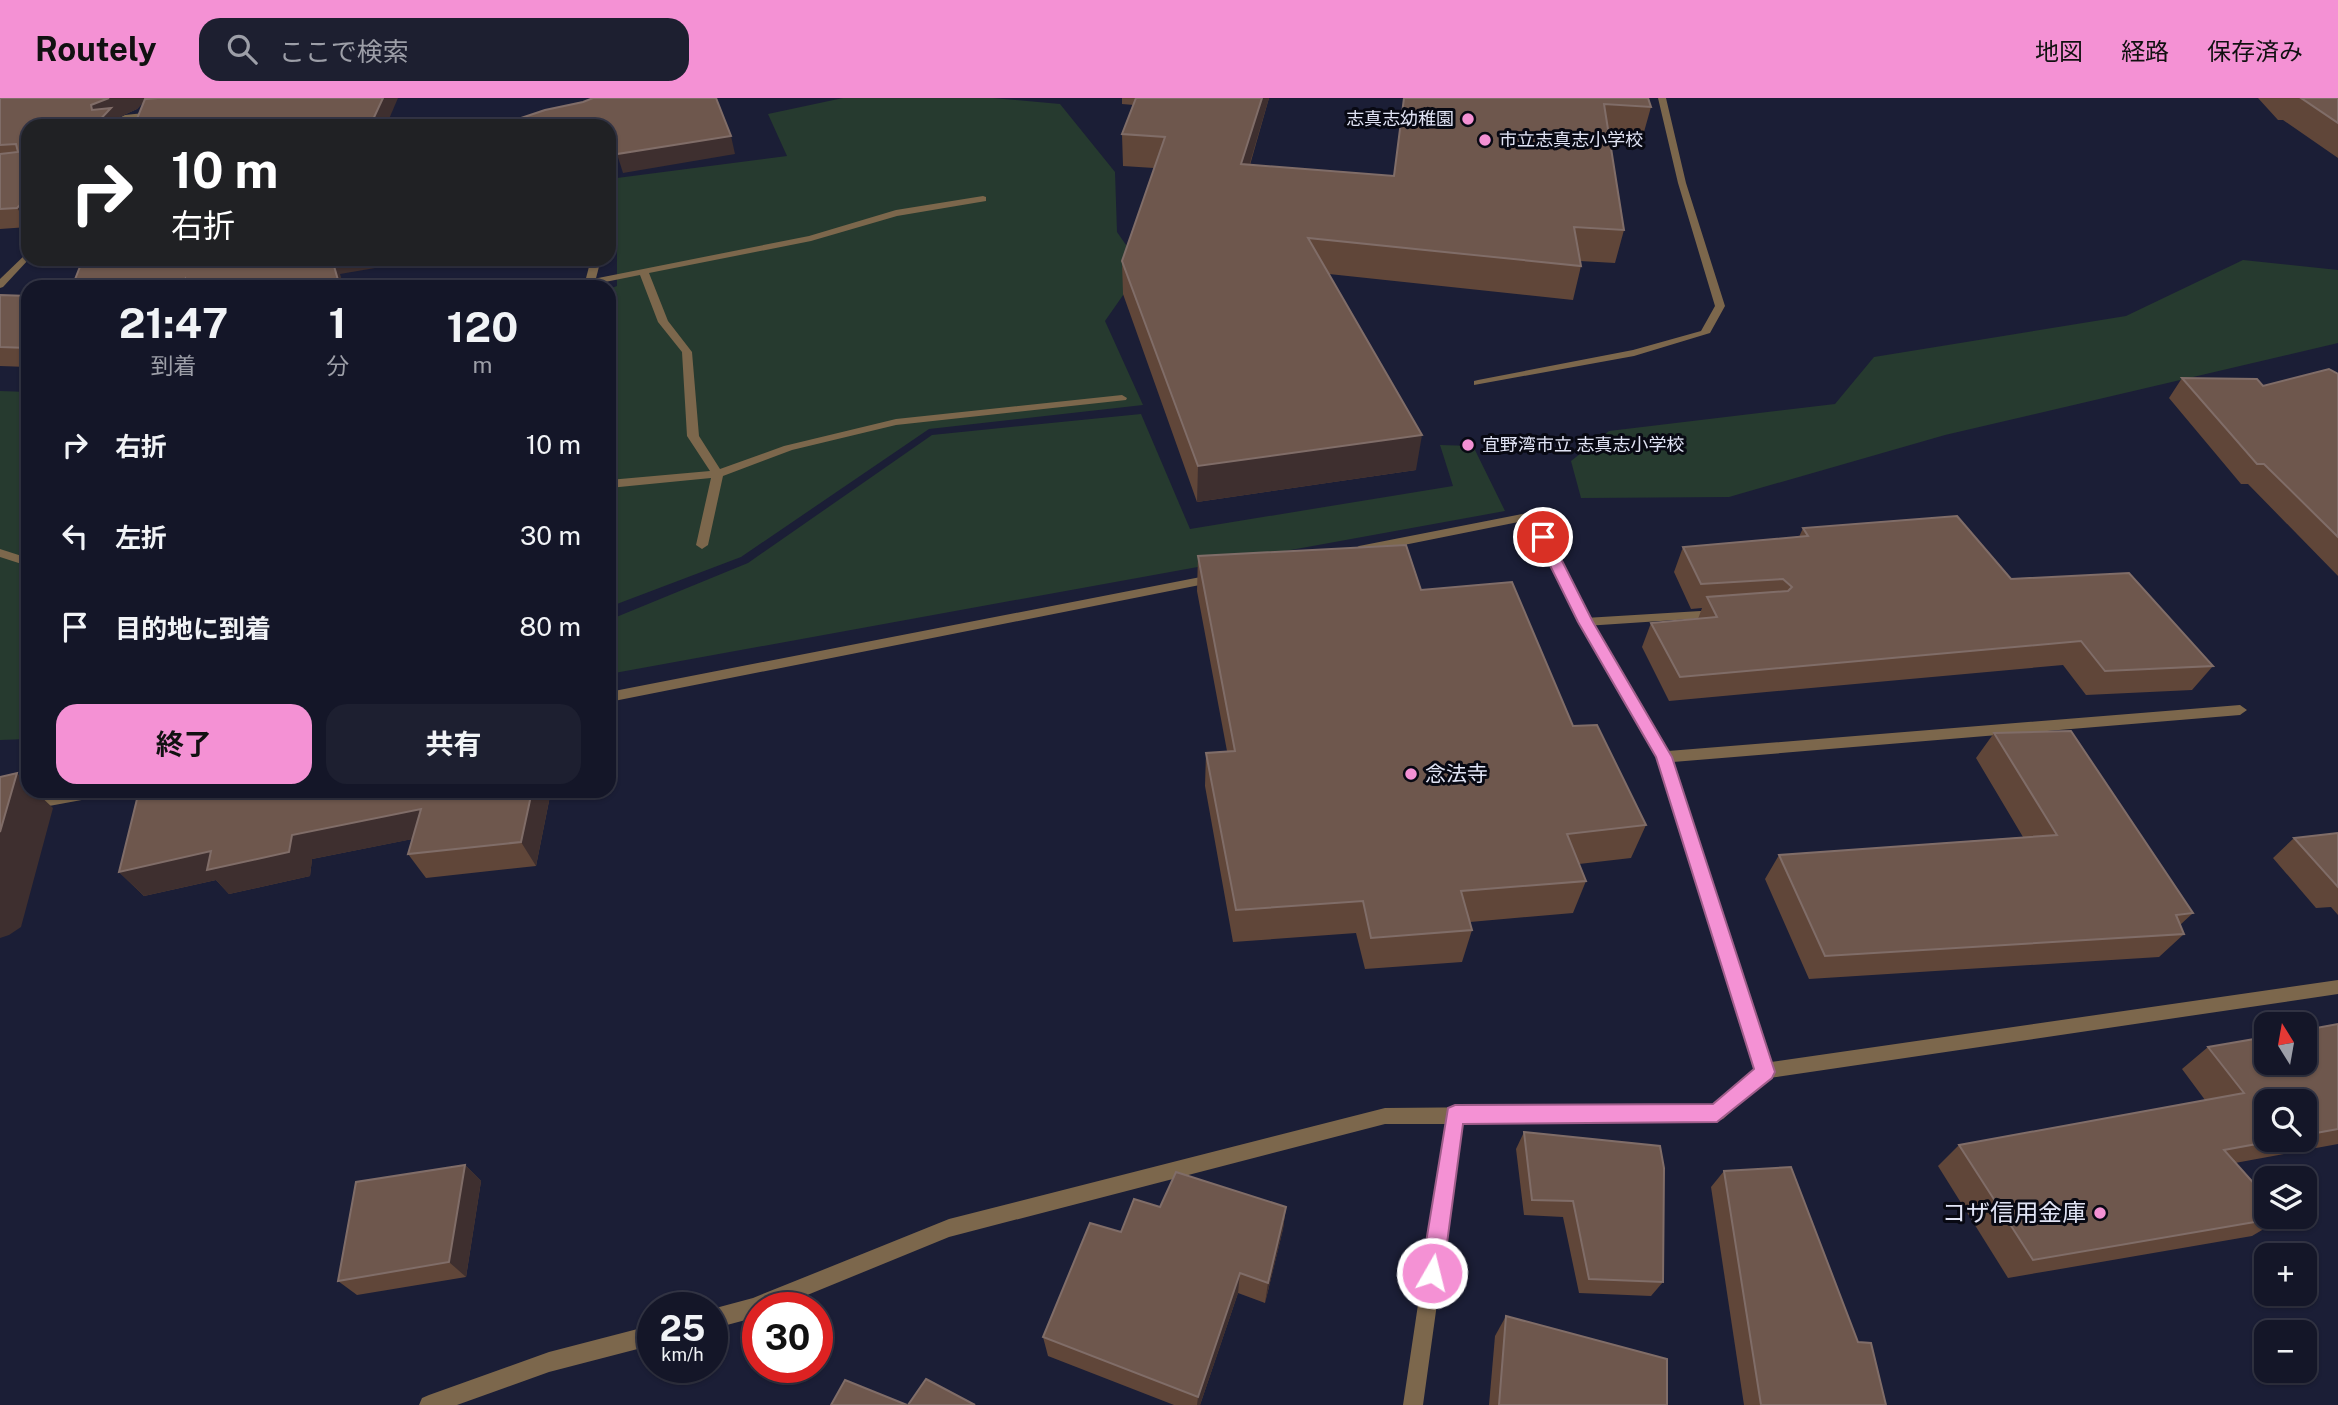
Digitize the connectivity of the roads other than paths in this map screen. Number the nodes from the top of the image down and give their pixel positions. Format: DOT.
graph roads {
  1 [pos="1662,98"];
  2 [pos="165,113"];
  3 [pos="123,119"];
  4 [pos="983,199"];
  5 [pos="21,262"];
  6 [pos="644,272"];
  7 [pos="601,280"];
  8 [pos="0,285"];
  9 [pos="1478,383"];
  10 [pos="1122,398"];
  11 [pos="718,474"];
  12 [pos="616,483"];
  13 [pos="702,545"];
  14 [pos="0,553"];
  15 [pos="1341,554"];
  16 [pos="21,560"];
  17 [pos="1232,575"];
  18 [pos="1732,613"];
  19 [pos="1586,622"];
  20 [pos="616,696"];
  21 [pos="2240,710"];
  22 [pos="1664,757"];
  23 [pos="60,798"];
  24 [pos="0,809"];
  25 [pos="2338,987"];
  26 [pos="1765,1072"];
  27 [pos="1455,1114"];
  28 [pos="728,1315"];
  29 [pos="637,1339"];
  30 [pos="429,1405"];
  31 [pos="1413,1405"];
  1 -- 9 [label="street"];
  2 -- 3 [label="street"];
  4 -- 6 [label="street"];
  5 -- 8 [label="street"];
  6 -- 7 [label="street"];
  6 -- 11 [label="street"];
  10 -- 11 [label="street"];
  11 -- 12 [label="street"];
  11 -- 13 [label="street"];
  14 -- 16 [label="street"];
  15 -- 19 [label="street"];
  17 -- 20 [label="street"];
  18 -- 19 [label="street"];
  19 -- 22 [label="street"];
  21 -- 22 [label="street"];
  22 -- 26 [label="street"];
  23 -- 24 [label="street"];
  25 -- 26 [label="street"];
  26 -- 27 [label="street"];
  27 -- 28 [label="street"];
  27 -- 31 [label="street"];
  29 -- 30 [label="street"];
}
